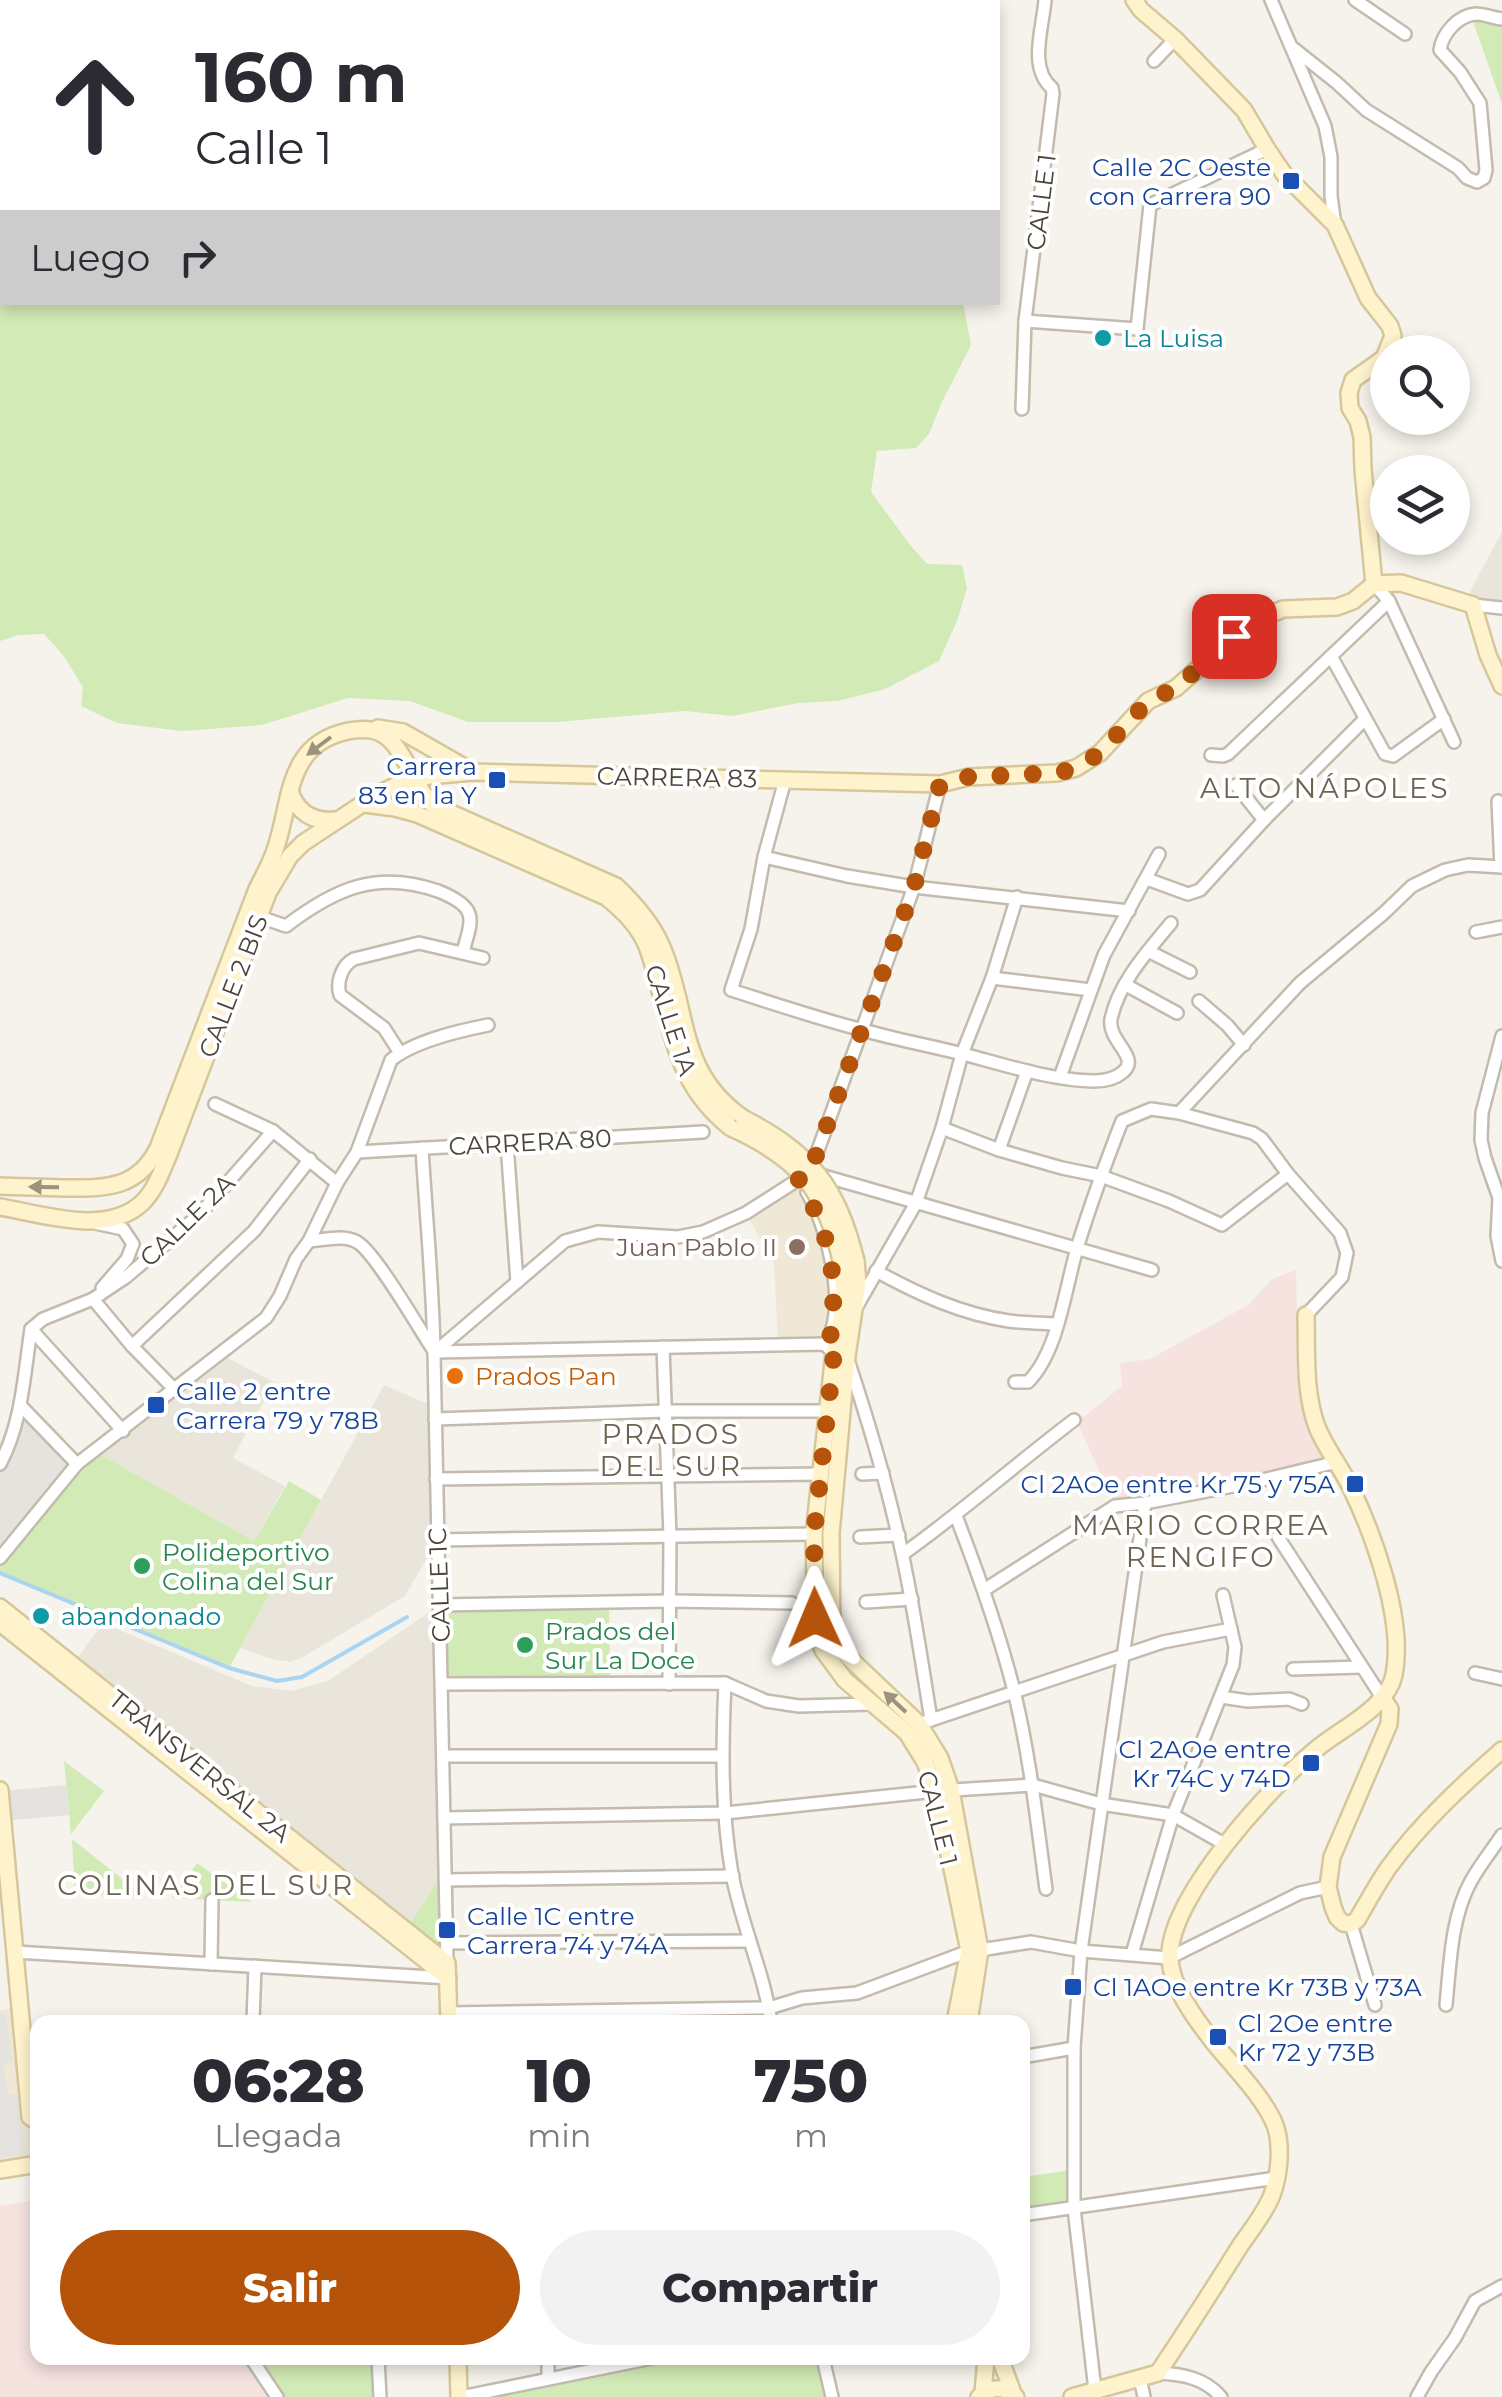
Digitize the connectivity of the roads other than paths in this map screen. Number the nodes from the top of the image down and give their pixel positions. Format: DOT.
graph roads {
  1 [pos="1045,0"];
  2 [pos="1134,0"];
  3 [pos="1271,0"];
  4 [pos="1355,0"];
  5 [pos="1479,0"];
  6 [pos="1477,14"];
  7 [pos="1502,20"];
  8 [pos="1405,34"];
  9 [pos="1176,39"];
  10 [pos="1293,48"];
  11 [pos="1154,60"];
  12 [pos="1267,149"];
  13 [pos="1335,225"];
  14 [pos="1025,321"];
  15 [pos="1022,409"];
  16 [pos="1374,584"];
  17 [pos="1389,601"];
  18 [pos="1474,604"];
  19 [pos="1502,608"];
  20 [pos="1331,656"];
  21 [pos="1502,686"];
  22 [pos="1365,719"];
  23 [pos="1444,719"];
  24 [pos="367,728"];
  25 [pos="1454,742"];
  26 [pos="1212,754"];
  27 [pos="473,772"];
  28 [pos="415,780"];
  29 [pos="785,780"];
  30 [pos="940,784"];
  31 [pos="1236,785"];
  32 [pos="290,791"];
  33 [pos="1498,801"];
  34 [pos="364,804"];
  35 [pos="334,820"];
  36 [pos="1264,820"];
  37 [pos="1159,854"];
  38 [pos="764,858"];
  39 [pos="1501,867"];
  40 [pos="1147,879"];
  41 [pos="914,887"];
  42 [pos="1017,897"];
  43 [pos="1129,910"];
  44 [pos="260,917"];
  45 [pos="1172,923"];
  46 [pos="1502,927"];
  47 [pos="1476,932"];
  48 [pos="1148,951"];
  49 [pos="463,952"];
  50 [pos="483,958"];
  51 [pos="1190,972"];
  52 [pos="992,978"];
  53 [pos="1126,985"];
  54 [pos="1092,990"];
  55 [pos="1200,1001"];
  56 [pos="1178,1013"];
  57 [pos="488,1024"];
  58 [pos="862,1030"];
  59 [pos="1502,1036"];
  60 [pos="1244,1045"];
  61 [pos="400,1052"];
  62 [pos="962,1054"];
  63 [pos="1028,1071"];
  64 [pos="1060,1078"];
  65 [pos="215,1104"];
  66 [pos="1179,1113"];
  67 [pos="737,1123"];
  68 [pos="942,1128"];
  69 [pos="274,1131"];
  70 [pos="703,1132"];
  71 [pos="507,1144"];
  72 [pos="422,1148"];
  73 [pos="1000,1150"];
  74 [pos="357,1152"];
  75 [pos="310,1158"];
  76 [pos="1288,1174"];
  77 [pos="804,1175"];
  78 [pos="1101,1176"];
  79 [pos="337,1182"];
  80 [pos="0,1186"];
  81 [pos="916,1203"];
  82 [pos="0,1206"];
  83 [pos="91,1222"];
  84 [pos="309,1241"];
  85 [pos="1077,1248"];
  86 [pos="1502,1262"];
  87 [pos="849,1263"];
  88 [pos="1152,1270"];
  89 [pos="876,1271"];
  90 [pos="517,1282"];
  91 [pos="93,1299"];
  92 [pos="856,1308"];
  93 [pos="1306,1315"];
  94 [pos="1057,1324"];
  95 [pos="30,1329"];
  96 [pos="132,1346"];
  97 [pos="663,1348"];
  98 [pos="835,1351"];
  99 [pos="434,1352"];
  100 [pos="1016,1382"];
  101 [pos="175,1390"];
  102 [pos="20,1405"];
  103 [pos="665,1411"];
  104 [pos="835,1412"];
  105 [pos="435,1419"];
  106 [pos="868,1420"];
  107 [pos="1074,1420"];
  108 [pos="123,1431"];
  109 [pos="1337,1462"];
  110 [pos="0,1464"];
  111 [pos="78,1464"];
  112 [pos="883,1473"];
  113 [pos="821,1474"];
  114 [pos="862,1474"];
  115 [pos="668,1476"];
  116 [pos="436,1479"];
  117 [pos="1144,1503"];
  118 [pos="956,1516"];
  119 [pos="814,1534"];
  120 [pos="670,1536"];
  121 [pos="899,1536"];
  122 [pos="860,1537"];
  123 [pos="1278,1538"];
  124 [pos="437,1540"];
  125 [pos="903,1554"];
  126 [pos="0,1558"];
  127 [pos="984,1590"];
  128 [pos="1222,1595"];
  129 [pos="912,1599"];
  130 [pos="670,1602"];
  131 [pos="866,1602"];
  132 [pos="792,1603"];
  133 [pos="440,1605"];
  134 [pos="0,1606"];
  135 [pos="0,1622"];
  136 [pos="1231,1629"];
  137 [pos="1122,1658"];
  138 [pos="1362,1667"];
  139 [pos="1293,1669"];
  140 [pos="1475,1673"];
  141 [pos="1502,1679"];
  142 [pos="726,1683"];
  143 [pos="442,1684"];
  144 [pos="669,1684"];
  145 [pos="1014,1691"];
  146 [pos="1221,1697"];
  147 [pos="1383,1699"];
  148 [pos="872,1704"];
  149 [pos="1302,1704"];
  150 [pos="925,1722"];
  151 [pos="1502,1750"];
  152 [pos="443,1756"];
  153 [pos="722,1756"];
  154 [pos="1033,1785"];
  155 [pos="0,1790"];
  156 [pos="943,1791"];
  157 [pos="1101,1804"];
  158 [pos="725,1813"];
  159 [pos="1173,1815"];
  160 [pos="444,1818"];
  161 [pos="1502,1834"];
  162 [pos="1226,1845"];
  163 [pos="3,1847"];
  164 [pos="733,1876"];
  165 [pos="446,1880"];
  166 [pos="1328,1886"];
  167 [pos="1046,1889"];
  168 [pos="212,1900"];
  169 [pos="1351,1924"];
  170 [pos="750,1941"];
  171 [pos="447,1943"];
  172 [pos="974,1950"];
  173 [pos="1081,1951"];
  174 [pos="15,1952"];
  175 [pos="1132,1954"];
  176 [pos="1169,1958"];
  177 [pos="211,1964"];
  178 [pos="255,1966"];
  179 [pos="448,1971"];
  180 [pos="1376,2005"];
  181 [pos="1446,2005"];
  182 [pos="770,2008"];
  183 [pos="252,2015"];
  184 [pos="454,2015"];
  185 [pos="672,2015"];
  186 [pos="771,2015"];
  187 [pos="957,2015"];
  188 [pos="969,2015"];
  189 [pos="1074,2048"];
  190 [pos="1030,2056"];
  191 [pos="30,2117"];
  192 [pos="30,2165"];
  193 [pos="0,2170"];
  194 [pos="1276,2178"];
  195 [pos="1074,2208"];
  196 [pos="1030,2215"];
  197 [pos="1502,2286"];
  198 [pos="256,2365"];
  199 [pos="378,2365"];
  200 [pos="458,2365"];
  201 [pos="548,2365"];
  202 [pos="617,2365"];
  203 [pos="825,2365"];
  204 [pos="985,2365"];
  205 [pos="1003,2365"];
  206 [pos="1150,2375"];
  207 [pos="548,2379"];
  208 [pos="1095,2390"];
  209 [pos="981,2395"];
  210 [pos="1017,2396"];
  211 [pos="278,2397"];
  212 [pos="380,2397"];
  213 [pos="460,2397"];
  214 [pos="832,2397"];
  215 [pos="1072,2397"];
  216 [pos="1144,2397"];
  217 [pos="1221,2397"];
  218 [pos="1417,2397"];
  1 -- 14 [label="street, CALLE 1"];
  2 -- 9 [label="street"];
  3 -- 10 [label="street"];
  4 -- 8 [label="street"];
  5 -- 6 [label="street"];
  6 -- 7 [label="street"];
  6 -- 10 [label="street"];
  9 -- 11 [label="street"];
  9 -- 12 [label="street"];
  10 -- 13 [label="street"];
  12 -- 13 [label="street"];
  12 -- 14 [label="street"];
  13 -- 16 [label="street"];
  14 -- 15 [label="street, CALLE 1"];
  16 -- 17 [label="street"];
  16 -- 18 [label="street"];
  16 -- 30 [label="street, CARRERA 83"];
  17 -- 20 [label="street"];
  17 -- 23 [label="street"];
  18 -- 19 [label="street"];
  18 -- 21 [label="street"];
  20 -- 22 [label="street"];
  20 -- 26 [label="street"];
  22 -- 23 [label="street"];
  22 -- 36 [label="street"];
  23 -- 25 [label="street"];
  24 -- 27 [label="street"];
  24 -- 28 [label="street, CALLE 1A"];
  24 -- 32 [label="street, CALLE 2 BIS, one-way"];
  27 -- 28 [label="street, CARRERA 83"];
  27 -- 29 [label="street, CARRERA 83"];
  28 -- 34 [label="street, CALLE 2 BIS"];
  28 -- 67 [label="street, CALLE 1A"];
  29 -- 30 [label="street, CARRERA 83"];
  29 -- 38 [label="street"];
  30 -- 41 [label="street"];
  31 -- 36 [label="street"];
  32 -- 35 [label="street"];
  32 -- 80 [label="street, CALLE 2 BIS, one-way"];
  33 -- 39 [label="street"];
  34 -- 35 [label="street, CALLE 2 BIS"];
  34 -- 67 [label="street, CALLE 1A"];
  35 -- 44 [label="street, CALLE 2 BIS"];
  36 -- 40 [label="street"];
  37 -- 40 [label="street"];
  38 -- 41 [label="street"];
  38 -- 58 [label="street"];
  39 -- 60 [label="street"];
  40 -- 43 [label="street"];
  41 -- 42 [label="street"];
  41 -- 58 [label="street"];
  42 -- 43 [label="street"];
  42 -- 52 [label="street, CALLE 1"];
  43 -- 54 [label="street"];
  44 -- 49 [label="street"];
  44 -- 83 [label="street, CALLE 2 BIS"];
  45 -- 48 [label="street"];
  46 -- 47 [label="street"];
  48 -- 51 [label="street"];
  48 -- 53 [label="street"];
  49 -- 50 [label="street"];
  49 -- 61 [label="street"];
  52 -- 54 [label="street"];
  52 -- 62 [label="street, CALLE 1"];
  53 -- 56 [label="street"];
  53 -- 64 [label="street"];
  54 -- 64 [label="street"];
  55 -- 60 [label="street"];
  57 -- 61 [label="street"];
  58 -- 62 [label="street"];
  58 -- 77 [label="street"];
  59 -- 86 [label="street"];
  60 -- 66 [label="street"];
  61 -- 74 [label="street"];
  62 -- 63 [label="street"];
  62 -- 68 [label="street, CALLE 1"];
  63 -- 64 [label="street"];
  63 -- 73 [label="street"];
  65 -- 69 [label="street"];
  66 -- 76 [label="street"];
  66 -- 78 [label="street"];
  67 -- 87 [label="street, CALLE 1A, bridge"];
  68 -- 73 [label="street"];
  68 -- 81 [label="street, CALLE 1"];
  69 -- 75 [label="street"];
  69 -- 91 [label="street, CALLE 2A"];
  70 -- 71 [label="street, CARRERA 80"];
  71 -- 72 [label="street, CARRERA 80"];
  71 -- 90 [label="street"];
  72 -- 74 [label="street, CARRERA 80"];
  72 -- 99 [label="street, CALLE 1C"];
  73 -- 78 [label="street"];
  74 -- 79 [label="street"];
  75 -- 79 [label="street"];
  75 -- 96 [label="street"];
  76 -- 78 [label="street"];
  76 -- 93 [label="street"];
  77 -- 81 [label="street"];
  77 -- 90 [label="street"];
  77 -- 98 [label="street, CALLE 1"];
  78 -- 85 [label="street"];
  79 -- 84 [label="street"];
  81 -- 85 [label="street"];
  81 -- 89 [label="street, CALLE 1"];
  82 -- 83 [label="street"];
  83 -- 91 [label="street, CALLE 2A"];
  84 -- 99 [label="street"];
  84 -- 101 [label="street"];
  85 -- 88 [label="street"];
  85 -- 94 [label="street"];
  87 -- 92 [label="street, CALLE 1A"];
  87 -- 98 [label="street, CALLE 1A"];
  89 -- 92 [label="street, CALLE 1"];
  89 -- 94 [label="street"];
  90 -- 99 [label="street"];
  91 -- 95 [label="street, CALLE 2A"];
  91 -- 96 [label="street"];
  92 -- 98 [label="street, CALLE 1"];
  93 -- 109 [label="street"];
  94 -- 100 [label="street"];
  95 -- 102 [label="street"];
  95 -- 108 [label="street"];
  96 -- 101 [label="street"];
  97 -- 98 [label="street"];
  97 -- 99 [label="street"];
  97 -- 103 [label="street"];
  98 -- 104 [label="street, CALLE 1"];
  98 -- 106 [label="street, CALLE 1"];
  99 -- 105 [label="street, CALLE 1C"];
  101 -- 108 [label="street"];
  102 -- 110 [label="street"];
  102 -- 111 [label="street"];
  103 -- 104 [label="street"];
  103 -- 105 [label="street"];
  103 -- 115 [label="street"];
  104 -- 106 [label="street"];
  104 -- 113 [label="street, CALLE 1"];
  150 -- 104 [label="street, CALLE 1, one-way"];
  105 -- 116 [label="street, CALLE 1C"];
  106 -- 112 [label="street, CALLE 1"];
  107 -- 118 [label="street"];
  108 -- 111 [label="street"];
  109 -- 117 [label="street"];
  109 -- 147 [label="street"];
  111 -- 126 [label="street"];
  112 -- 114 [label="street"];
  112 -- 121 [label="street, CALLE 1"];
  113 -- 115 [label="street"];
  113 -- 119 [label="street, CALLE 1"];
  115 -- 116 [label="street"];
  115 -- 120 [label="street"];
  116 -- 124 [label="street, CALLE 1C"];
  117 -- 127 [label="street"];
  117 -- 137 [label="street"];
  118 -- 125 [label="street"];
  118 -- 127 [label="street"];
  119 -- 120 [label="street"];
  119 -- 148 [label="street, CALLE 1"];
  120 -- 124 [label="street"];
  120 -- 130 [label="street"];
  121 -- 122 [label="street"];
  121 -- 125 [label="street, CALLE 1"];
  123 -- 138 [label="street"];
  124 -- 133 [label="street, CALLE 1C"];
  125 -- 129 [label="street, CALLE 1"];
  127 -- 145 [label="street"];
  128 -- 136 [label="street"];
  129 -- 131 [label="street"];
  129 -- 150 [label="street, CALLE 1"];
  130 -- 132 [label="street"];
  130 -- 133 [label="street"];
  130 -- 144 [label="street"];
  133 -- 143 [label="street, CALLE 1C"];
  134 -- 179 [label="street, TRANSVERSAL 2A"];
  135 -- 179 [label="street, TRANSVERSAL 2A"];
  136 -- 137 [label="street"];
  136 -- 146 [label="street"];
  137 -- 145 [label="street"];
  137 -- 157 [label="street"];
  138 -- 139 [label="street"];
  138 -- 147 [label="street"];
  140 -- 141 [label="street"];
  142 -- 144 [label="street"];
  142 -- 148 [label="street"];
  142 -- 153 [label="street"];
  143 -- 144 [label="street"];
  143 -- 152 [label="street, CALLE 1C"];
  145 -- 150 [label="street"];
  145 -- 154 [label="street"];
  146 -- 149 [label="street"];
  146 -- 159 [label="street"];
  147 -- 162 [label="street"];
  147 -- 166 [label="street"];
  148 -- 156 [label="street, CALLE 1"];
  150 -- 156 [label="street, CALLE 1"];
  151 -- 169 [label="street"];
  152 -- 153 [label="street"];
  152 -- 160 [label="street, CALLE 1C"];
  153 -- 158 [label="street"];
  154 -- 156 [label="street"];
  154 -- 157 [label="street"];
  154 -- 167 [label="street"];
  155 -- 163 [label="street"];
  156 -- 158 [label="street"];
  156 -- 172 [label="street, CALLE 1"];
  157 -- 159 [label="street"];
  157 -- 173 [label="street"];
  158 -- 160 [label="street"];
  158 -- 164 [label="street"];
  159 -- 162 [label="street"];
  159 -- 175 [label="street"];
  160 -- 165 [label="street, CALLE 1C"];
  161 -- 181 [label="street"];
  162 -- 176 [label="street"];
  163 -- 174 [label="street"];
  164 -- 165 [label="street"];
  164 -- 170 [label="street"];
  165 -- 171 [label="street, CALLE 1C"];
  166 -- 169 [label="street"];
  166 -- 176 [label="street"];
  168 -- 177 [label="street"];
  169 -- 180 [label="street"];
  170 -- 171 [label="street"];
  170 -- 182 [label="street"];
  171 -- 179 [label="street, CALLE 1C"];
  172 -- 173 [label="street"];
  172 -- 182 [label="street"];
  172 -- 187 [label="street, CALLE 1"];
  172 -- 188 [label="street, CALLE 1"];
  173 -- 175 [label="street"];
  173 -- 189 [label="street"];
  174 -- 177 [label="street"];
  174 -- 191 [label="street"];
  175 -- 176 [label="street"];
  176 -- 194 [label="street"];
  177 -- 178 [label="street"];
  178 -- 179 [label="street"];
  178 -- 183 [label="street"];
  179 -- 184 [label="street, CALLE 1C"];
  182 -- 185 [label="street"];
  182 -- 186 [label="street"];
  189 -- 190 [label="street"];
  189 -- 195 [label="street"];
  192 -- 193 [label="street"];
  194 -- 195 [label="street"];
  194 -- 206 [label="street"];
  195 -- 196 [label="street"];
  195 -- 208 [label="street"];
  197 -- 218 [label="street"];
  198 -- 211 [label="street"];
  199 -- 212 [label="street"];
  200 -- 213 [label="street"];
  201 -- 207 [label="street"];
  202 -- 207 [label="street"];
  203 -- 214 [label="street"];
  204 -- 209 [label="street"];
  205 -- 210 [label="street"];
  206 -- 208 [label="street"];
  206 -- 216 [label="street"];
  206 -- 217 [label="street"];
  207 -- 213 [label="street"];
  208 -- 215 [label="street"];
  209 -- 210 [label="street"];
}
